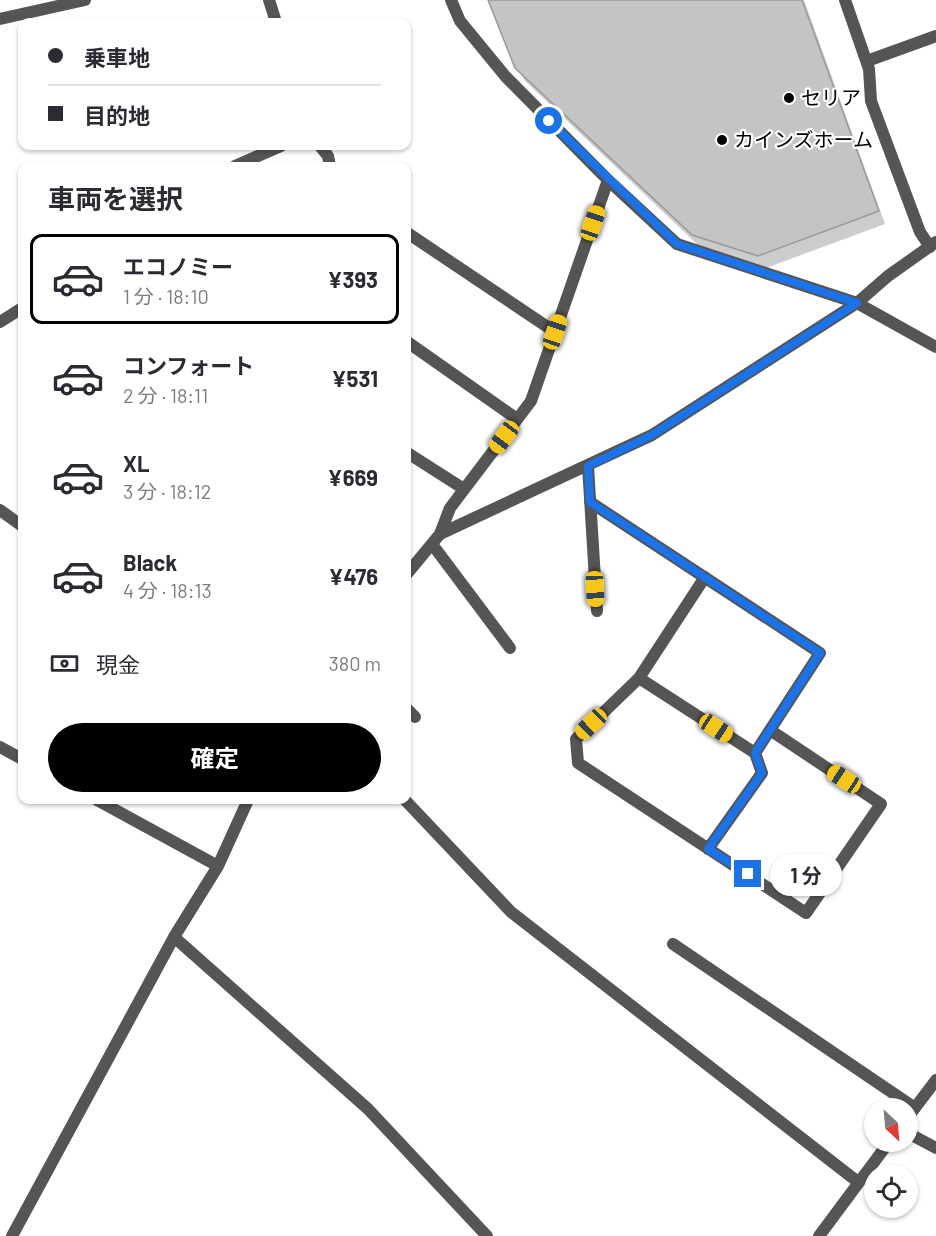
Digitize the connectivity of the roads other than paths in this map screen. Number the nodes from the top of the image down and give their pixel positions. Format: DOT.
graph roads {
  1 [pos="85,0"];
  2 [pos="269,0"];
  3 [pos="451,0"];
  4 [pos="845,0"];
  5 [pos="275,18"];
  6 [pos="0,19"];
  7 [pos="936,36"];
  8 [pos="867,61"];
  9 [pos="272,150"];
  10 [pos="244,162"];
  11 [pos="608,180"];
  12 [pos="411,235"];
  13 [pos="933,244"];
  14 [pos="857,303"];
  15 [pos="18,311"];
  16 [pos="0,322"];
  17 [pos="555,332"];
  18 [pos="411,345"];
  19 [pos="936,347"];
  20 [pos="517,419"];
  21 [pos="411,455"];
  22 [pos="588,466"];
  23 [pos="464,489"];
  24 [pos="590,502"];
  25 [pos="0,510"];
  26 [pos="18,523"];
  27 [pos="436,539"];
  28 [pos="411,569"];
  29 [pos="705,577"];
  30 [pos="597,611"];
  31 [pos="510,648"];
  32 [pos="639,678"];
  33 [pos="770,730"];
  34 [pos="0,747"];
  35 [pos="755,753"];
  36 [pos="18,757"];
  37 [pos="103,804"];
  38 [pos="246,804"];
  39 [pos="409,804"];
  40 [pos="708,849"];
  41 [pos="218,866"];
  42 [pos="174,937"];
  43 [pos="673,944"];
  44 [pos="936,1080"];
  45 [pos="890,1098"];
  46 [pos="918,1104"];
  47 [pos="918,1138"];
  48 [pos="936,1148"];
  49 [pos="881,1152"];
  50 [pos="858,1182"];
  51 [pos="12,1236"];
  52 [pos="487,1236"];
  53 [pos="819,1236"];
  1 -- 6 [label="street"];
  2 -- 5 [label="street"];
  3 -- 11 [label="street"];
  4 -- 8 [label="street"];
  7 -- 8 [label="street"];
  8 -- 13 [label="street"];
  9 -- 10 [label="street"];
  11 -- 14 [label="street"];
  11 -- 17 [label="street"];
  12 -- 17 [label="street"];
  13 -- 14 [label="street"];
  14 -- 19 [label="street"];
  14 -- 22 [label="street"];
  15 -- 16 [label="street"];
  17 -- 20 [label="street"];
  18 -- 20 [label="street"];
  20 -- 23 [label="street"];
  21 -- 23 [label="street"];
  22 -- 24 [label="street"];
  22 -- 27 [label="street"];
  23 -- 27 [label="street"];
  24 -- 29 [label="street"];
  24 -- 30 [label="street"];
  25 -- 26 [label="street"];
  27 -- 28 [label="street"];
  27 -- 31 [label="street"];
  29 -- 32 [label="street"];
  29 -- 33 [label="street"];
  32 -- 35 [label="street"];
  32 -- 40 [label="street"];
  33 -- 35 [label="street"];
  33 -- 40 [label="street"];
  34 -- 36 [label="street"];
  35 -- 40 [label="street"];
  37 -- 41 [label="street"];
  38 -- 41 [label="street"];
  39 -- 50 [label="street"];
  41 -- 42 [label="street"];
  42 -- 51 [label="street"];
  42 -- 52 [label="street"];
  43 -- 45 [label="street"];
  44 -- 46 [label="street"];
  47 -- 48 [label="street"];
  49 -- 50 [label="street"];
  50 -- 53 [label="street"];
}
